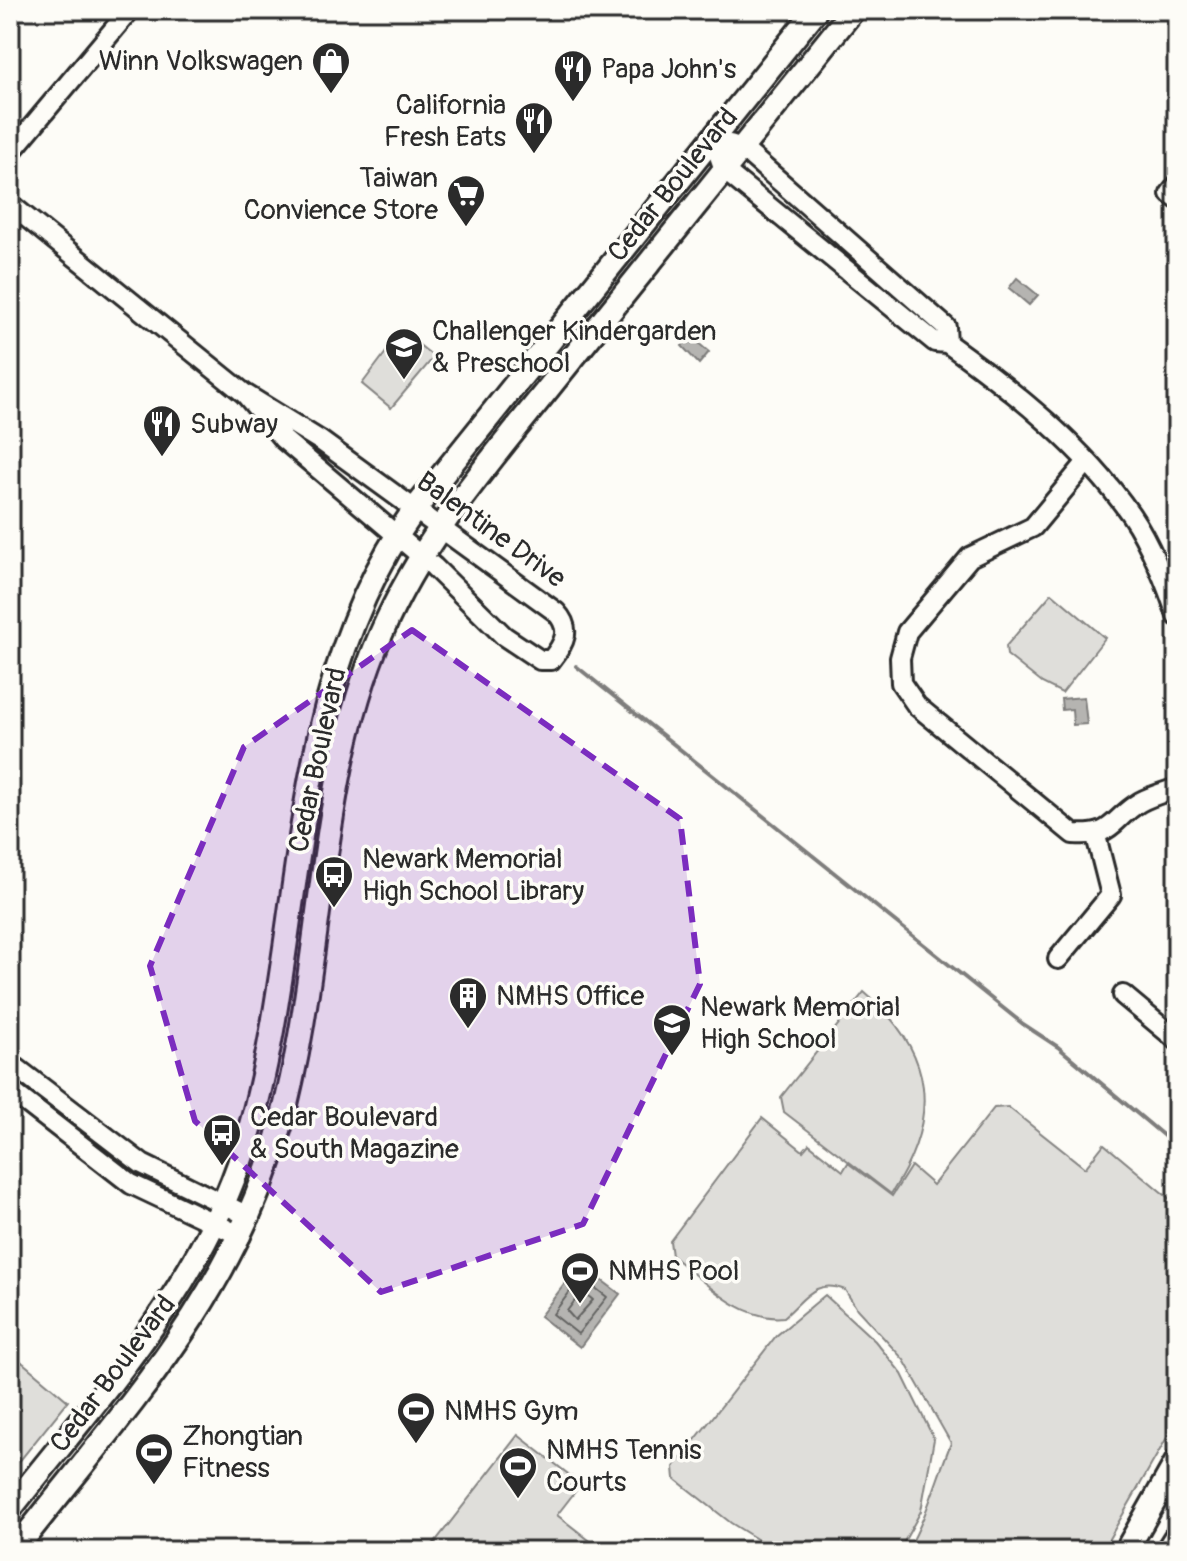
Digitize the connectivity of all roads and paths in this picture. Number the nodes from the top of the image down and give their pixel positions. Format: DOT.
graph roads {
  1 [pos="130,10"];
  2 [pos="816,10"];
  3 [pos="853,10"];
  4 [pos="713,138"];
  5 [pos="742,148"];
  6 [pos="10,153"];
  7 [pos="724,170"];
  8 [pos="1177,185"];
  9 [pos="1177,199"];
  10 [pos="10,204"];
  11 [pos="947,343"];
  12 [pos="245,394"];
  13 [pos="1086,463"];
  14 [pos="415,509"];
  15 [pos="439,527"];
  16 [pos="396,536"];
  17 [pos="420,555"];
  18 [pos="1177,616"];
  19 [pos="1177,788"];
  20 [pos="1096,836"];
  21 [pos="1058,959"];
  22 [pos="1123,995"];
  23 [pos="1177,1040"];
  24 [pos="10,1063"];
  25 [pos="10,1090"];
  26 [pos="219,1214"];
  27 [pos="245,1226"];
  28 [pos="1177,1461"];
  29 [pos="10,1509"];
  30 [pos="1177,1535"];
  31 [pos="14,1551"];
  32 [pos="1126,1551"];
  33 [pos="1167,1551"];
  1 -- 6 [label="street"];
  2 -- 4 [label="main road, Cedar Boulevard"];
  3 -- 5 [label="main road, Cedar Boulevard"];
  4 -- 5 [label="street"];
  4 -- 7 [label="street"];
  4 -- 14 [label="main road, Cedar Boulevard"];
  5 -- 7 [label="main road, Cedar Boulevard"];
  5 -- 11 [label="street"];
  7 -- 11 [label="street"];
  7 -- 15 [label="main road, Cedar Boulevard"];
  8 -- 9 [label="street"];
  10 -- 12 [label="street, Balentine Drive"];
  11 -- 13 [label="street"];
  12 -- 14 [label="street, Balentine Drive"];
  12 -- 16 [label="street, Balentine Drive"];
  13 -- 18 [label="street"];
  13 -- 20 [label="street"];
  14 -- 15 [label="street, Balentine Drive"];
  14 -- 16 [label="main road, Cedar Boulevard"];
  15 -- 17 [label="main road, Cedar Boulevard"];
  15 -- 17 [label="street, Balentine Drive"];
  16 -- 17 [label="street, Balentine Drive"];
  16 -- 26 [label="main road, Cedar Boulevard"];
  17 -- 27 [label="main road, Cedar Boulevard"];
  19 -- 20 [label="street"];
  20 -- 21 [label="street"];
  22 -- 23 [label="street"];
  24 -- 26 [label="street"];
  25 -- 26 [label="street"];
  26 -- 27 [label="street"];
  26 -- 29 [label="main road, Cedar Boulevard"];
  27 -- 31 [label="main road, Cedar Boulevard"];
  28 -- 32 [label="main road"];
  30 -- 33 [label="main road"];
}
